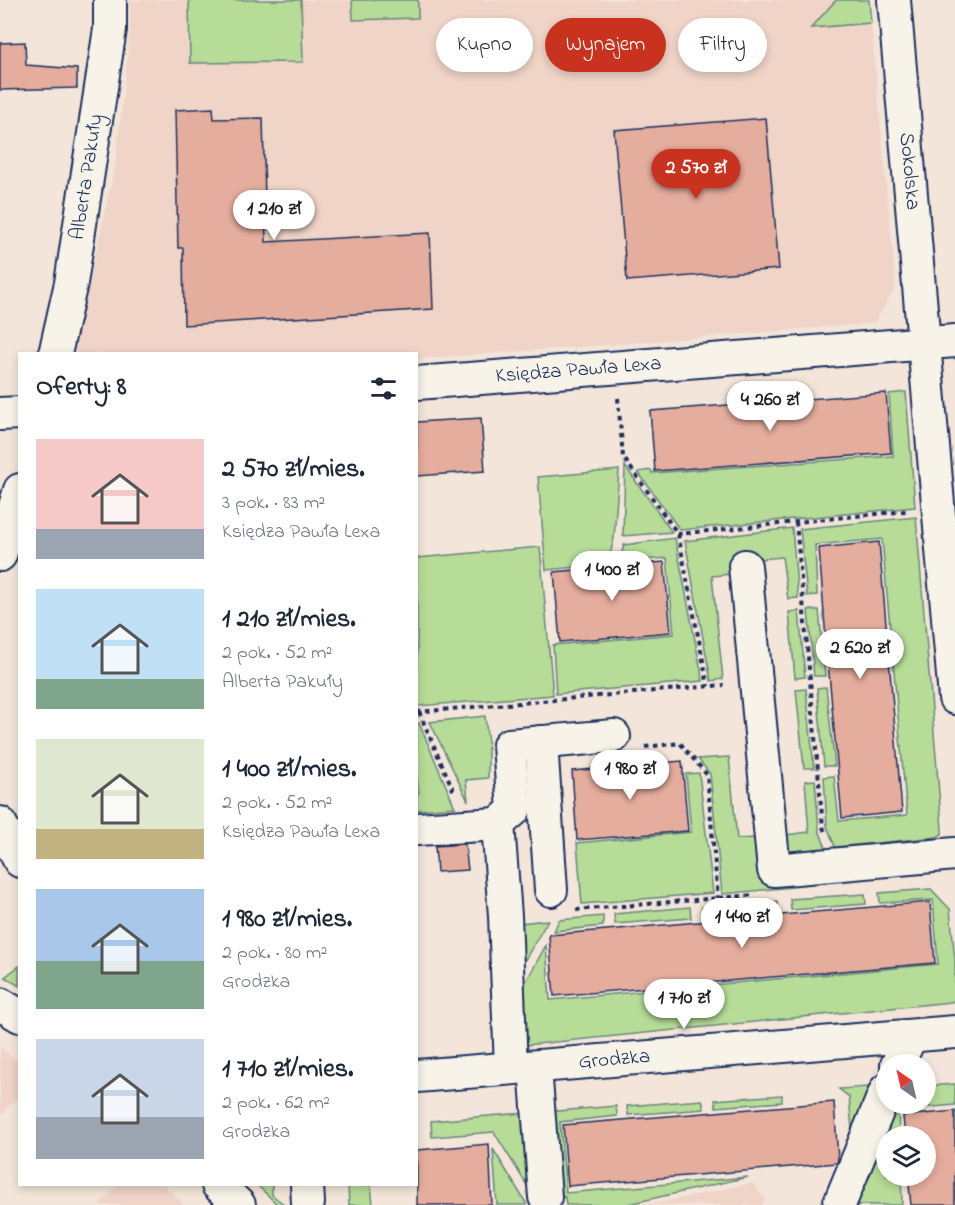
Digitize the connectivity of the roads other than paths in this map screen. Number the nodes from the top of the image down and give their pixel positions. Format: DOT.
graph roads {
  1 [pos="110,0"];
  2 [pos="894,0"];
  3 [pos="955,341"];
  4 [pos="923,344"];
  5 [pos="55,352"];
  6 [pos="418,383"];
  7 [pos="18,413"];
  8 [pos="0,414"];
  9 [pos="18,496"];
  10 [pos="0,555"];
  11 [pos="745,566"];
  12 [pos="950,585"];
  13 [pos="955,698"];
  14 [pos="541,742"];
  15 [pos="626,742"];
  16 [pos="0,823"];
  17 [pos="483,824"];
  18 [pos="418,829"];
  19 [pos="955,854"];
  20 [pos="18,857"];
  21 [pos="559,900"];
  22 [pos="0,1004"];
  23 [pos="18,1015"];
  24 [pos="955,1032"];
  25 [pos="911,1035"];
  26 [pos="902,1054"];
  27 [pos="523,1068"];
  28 [pos="418,1076"];
  29 [pos="876,1114"];
  30 [pos="219,1186"];
  31 [pos="545,1197"];
  32 [pos="238,1205"];
  33 [pos="839,1205"];
  1 -- 5 [label="street, Alberta Pakuły"];
  2 -- 4 [label="street, Sokolska"];
  3 -- 4 [label="street, Księdza Pawła Lexa"];
  4 -- 6 [label="street, Księdza Pawła Lexa"];
  4 -- 12 [label="street, Sokolska"];
  7 -- 8 [label="street"];
  9 -- 10 [label="street"];
  11 -- 19 [label="street"];
  12 -- 13 [label="street, Sokolska"];
  14 -- 15 [label="street"];
  14 -- 17 [label="street"];
  14 -- 21 [label="street"];
  16 -- 20 [label="street"];
  17 -- 18 [label="street"];
  17 -- 27 [label="street"];
  22 -- 23 [label="street"];
  24 -- 25 [label="street, Grodzka"];
  25 -- 26 [label="street"];
  25 -- 27 [label="street, Grodzka"];
  27 -- 28 [label="street, Grodzka"];
  27 -- 31 [label="street"];
  29 -- 33 [label="street"];
  30 -- 32 [label="street"];
}
